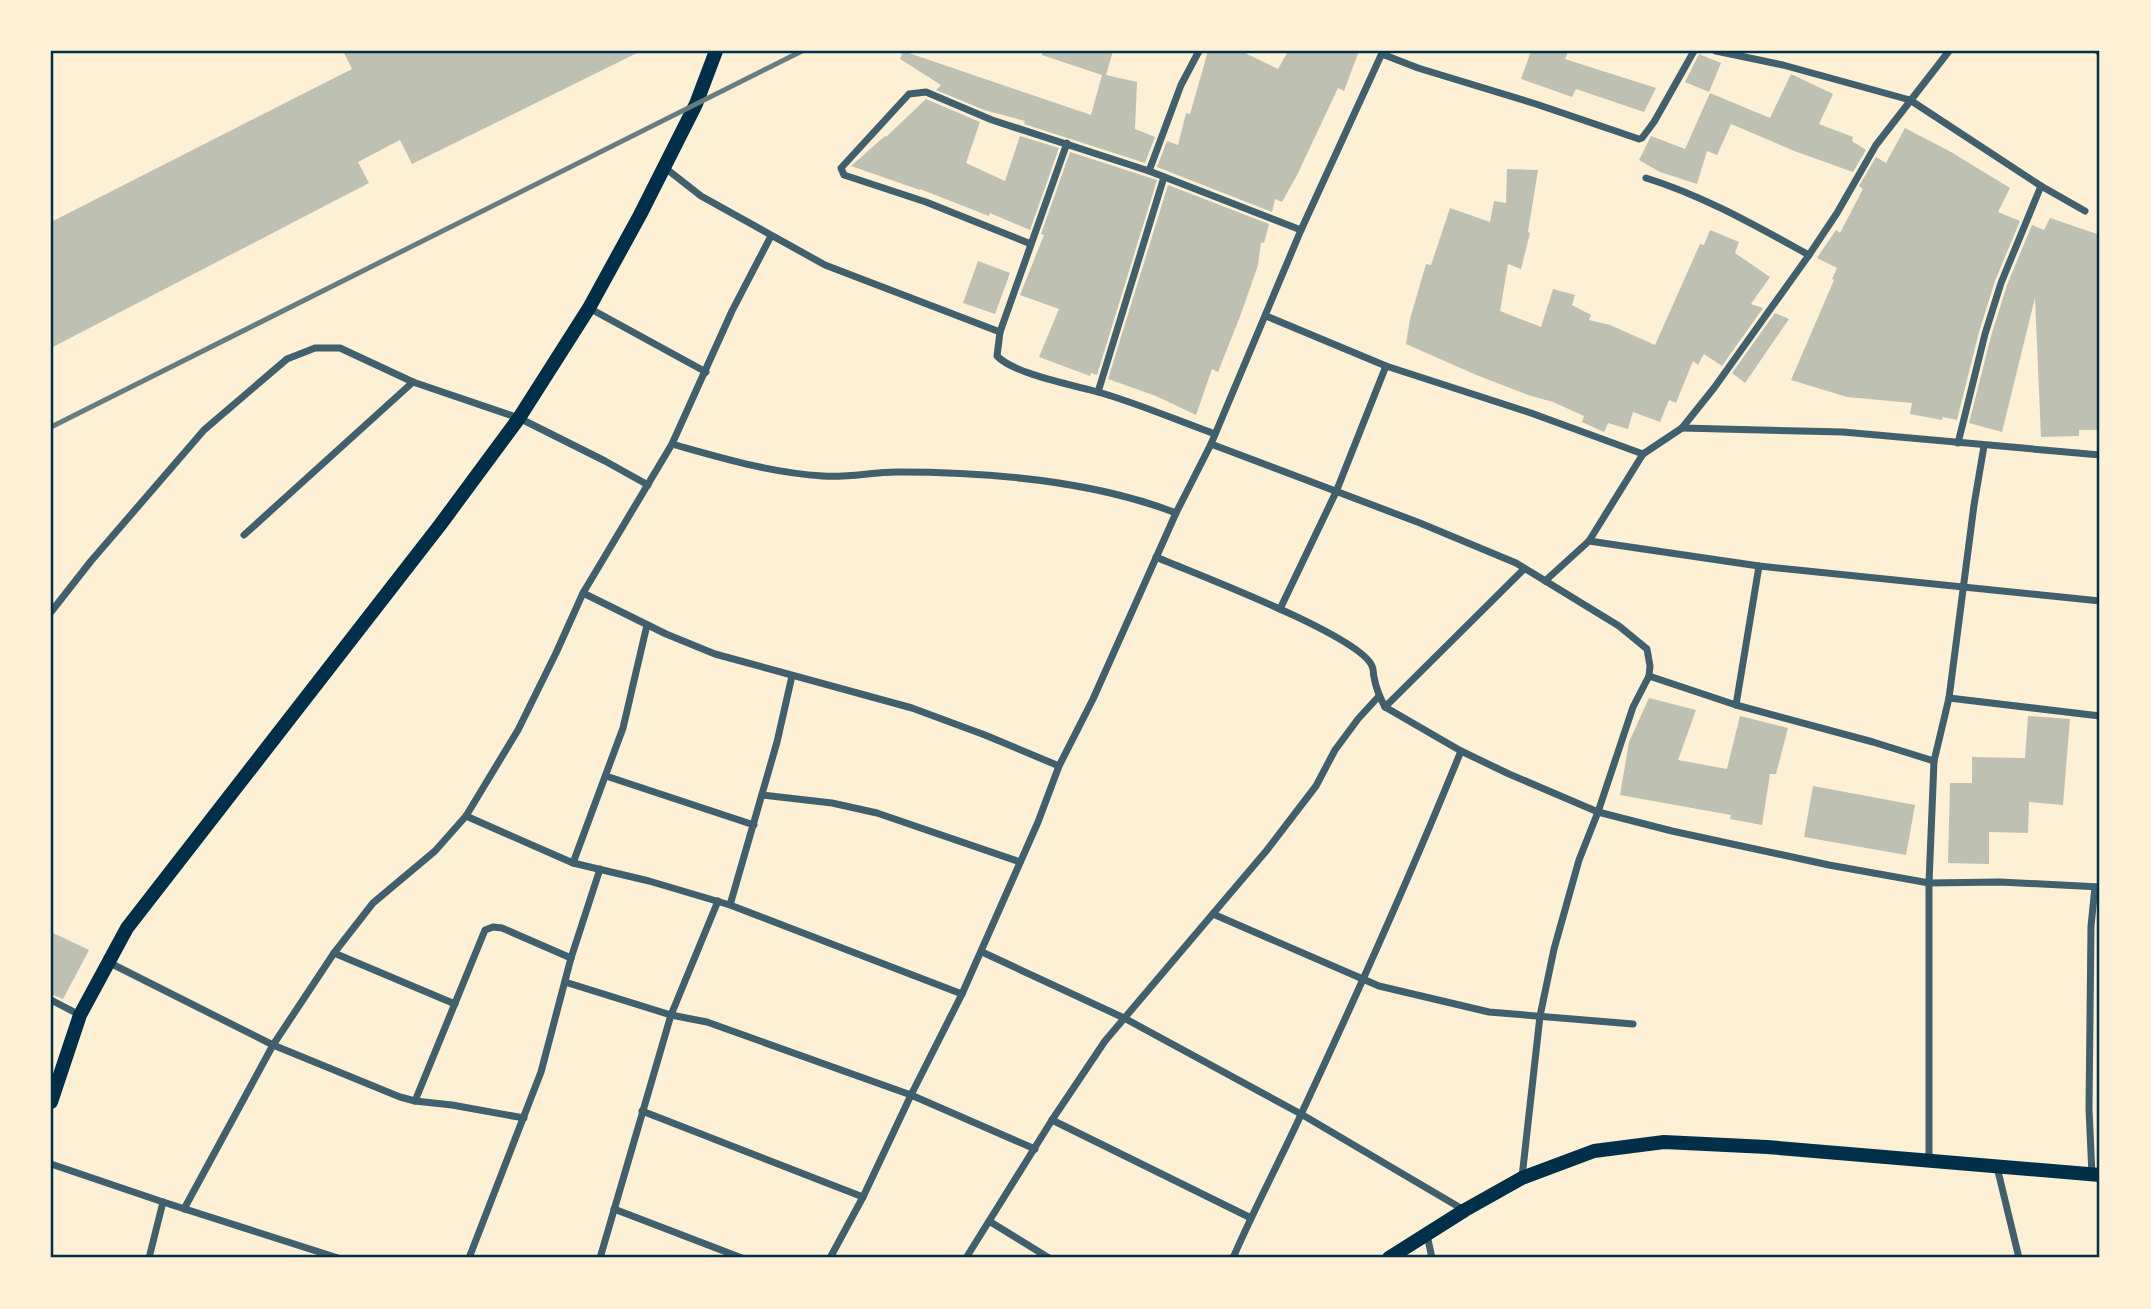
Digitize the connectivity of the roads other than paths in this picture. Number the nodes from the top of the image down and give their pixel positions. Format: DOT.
graph roads {
  1 [pos="716,51"];
  2 [pos="1199,51"];
  3 [pos="1694,51"];
  4 [pos="1717,51"];
  5 [pos="1949,51"];
  6 [pos="1382,52"];
  7 [pos="1909,100"];
  8 [pos="1067,143"];
  9 [pos="664,167"];
  10 [pos="1149,171"];
  11 [pos="1164,177"];
  12 [pos="1646,178"];
  13 [pos="2041,186"];
  14 [pos="2085,211"];
  15 [pos="1301,230"];
  16 [pos="771,236"];
  17 [pos="1031,244"];
  18 [pos="1809,255"];
  19 [pos="589,308"];
  20 [pos="1266,316"];
  21 [pos="1000,332"];
  22 [pos="1386,366"];
  23 [pos="706,372"];
  24 [pos="413,382"];
  25 [pos="1098,392"];
  26 [pos="519,418"];
  27 [pos="1682,428"];
  28 [pos="1215,434"];
  29 [pos="1958,443"];
  30 [pos="672,444"];
  31 [pos="1211,444"];
  32 [pos="1984,446"];
  33 [pos="1643,454"];
  34 [pos="2100,455"];
  35 [pos="648,485"];
  36 [pos="1336,492"];
  37 [pos="1176,513"];
  38 [pos="244,535"];
  39 [pos="1589,541"];
  40 [pos="1156,557"];
  41 [pos="1759,566"];
  42 [pos="1524,569"];
  43 [pos="1545,581"];
  44 [pos="1964,588"];
  45 [pos="583,593"];
  46 [pos="2100,601"];
  47 [pos="1280,609"];
  48 [pos="51,612"];
  49 [pos="647,625"];
  50 [pos="793,676"];
  51 [pos="1649,676"];
  52 [pos="1379,696"];
  53 [pos="1949,698"];
  54 [pos="1736,705"];
  55 [pos="1385,707"];
  56 [pos="2100,716"];
  57 [pos="1461,751"];
  58 [pos="1934,761"];
  59 [pos="1059,766"];
  60 [pos="606,776"];
  61 [pos="762,795"];
  62 [pos="1598,812"];
  63 [pos="466,816"];
  64 [pos="754,825"];
  65 [pos="1020,862"];
  66 [pos="573,863"];
  67 [pos="600,869"];
  68 [pos="1929,883"];
  69 [pos="2097,887"];
  70 [pos="718,901"];
  71 [pos="730,905"];
  72 [pos="1213,914"];
  73 [pos="982,952"];
  74 [pos="334,953"];
  75 [pos="572,958"];
  76 [pos="108,962"];
  77 [pos="1363,980"];
  78 [pos="565,982"];
  79 [pos="962,995"];
  80 [pos="51,1000"];
  81 [pos="455,1004"];
  82 [pos="80,1015"];
  83 [pos="671,1015"];
  84 [pos="1540,1016"];
  85 [pos="1124,1018"];
  86 [pos="1633,1024"];
  87 [pos="273,1045"];
  88 [pos="911,1095"];
  89 [pos="415,1101"];
  90 [pos="51,1102"];
  91 [pos="642,1111"];
  92 [pos="1301,1114"];
  93 [pos="524,1118"];
  94 [pos="1052,1120"];
  95 [pos="1035,1149"];
  96 [pos="1929,1161"];
  97 [pos="51,1164"];
  98 [pos="1997,1167"];
  99 [pos="2096,1175"];
  100 [pos="1522,1178"];
  101 [pos="863,1197"];
  102 [pos="163,1202"];
  103 [pos="184,1209"];
  104 [pos="614,1209"];
  105 [pos="1465,1210"];
  106 [pos="1251,1218"];
  107 [pos="989,1221"];
  108 [pos="1426,1234"];
  109 [pos="149,1258"];
  110 [pos="338,1258"];
  111 [pos="469,1258"];
  112 [pos="600,1258"];
  113 [pos="742,1258"];
  114 [pos="830,1258"];
  115 [pos="966,1258"];
  116 [pos="1049,1258"];
  117 [pos="1233,1258"];
  118 [pos="1390,1258"];
  119 [pos="1433,1258"];
  120 [pos="2019,1258"];
  1 -- 9 [label="main road"];
  2 -- 10 [label="street"];
  3 -- 6 [label="street"];
  4 -- 7 [label="street"];
  5 -- 7 [label="street"];
  6 -- 15 [label="street"];
  7 -- 13 [label="street"];
  7 -- 18 [label="street"];
  8 -- 10 [label="street"];
  8 -- 17 [label="street"];
  8 -- 17 [label="street"];
  9 -- 16 [label="street"];
  9 -- 19 [label="main road"];
  10 -- 11 [label="street"];
  11 -- 15 [label="street"];
  11 -- 25 [label="street"];
  12 -- 18 [label="street"];
  13 -- 14 [label="street"];
  13 -- 29 [label="street"];
  15 -- 20 [label="street"];
  16 -- 21 [label="street"];
  16 -- 23 [label="street"];
  17 -- 21 [label="street"];
  18 -- 27 [label="street"];
  19 -- 23 [label="street"];
  19 -- 26 [label="main road"];
  20 -- 22 [label="street"];
  20 -- 28 [label="street"];
  21 -- 25 [label="street"];
  22 -- 33 [label="street"];
  22 -- 36 [label="street"];
  23 -- 30 [label="street"];
  24 -- 26 [label="street"];
  24 -- 38 [label="street"];
  24 -- 48 [label="street"];
  25 -- 28 [label="street"];
  26 -- 35 [label="street"];
  26 -- 76 [label="main road"];
  27 -- 29 [label="street"];
  27 -- 33 [label="street"];
  28 -- 31 [label="street"];
  29 -- 32 [label="street"];
  30 -- 35 [label="street"];
  30 -- 37 [label="street"];
  31 -- 36 [label="street"];
  31 -- 37 [label="street"];
  32 -- 34 [label="street"];
  32 -- 44 [label="street"];
  33 -- 39 [label="street"];
  35 -- 45 [label="street"];
  36 -- 42 [label="street"];
  36 -- 47 [label="street"];
  37 -- 40 [label="street"];
  39 -- 41 [label="street"];
  39 -- 43 [label="street"];
  40 -- 47 [label="street"];
  40 -- 59 [label="street"];
  41 -- 44 [label="street"];
  41 -- 54 [label="street"];
  42 -- 43 [label="street"];
  42 -- 55 [label="street"];
  43 -- 51 [label="street"];
  44 -- 46 [label="street"];
  44 -- 53 [label="street"];
  45 -- 49 [label="street"];
  45 -- 63 [label="street"];
  47 -- 52 [label="street"];
  49 -- 50 [label="street"];
  49 -- 60 [label="street"];
  50 -- 59 [label="street"];
  50 -- 61 [label="street"];
  51 -- 54 [label="street"];
  51 -- 62 [label="street"];
  52 -- 55 [label="street"];
  52 -- 72 [label="street"];
  53 -- 56 [label="street"];
  53 -- 58 [label="street"];
  54 -- 58 [label="street"];
  55 -- 57 [label="street"];
  57 -- 62 [label="street"];
  57 -- 77 [label="street"];
  58 -- 68 [label="street"];
  59 -- 65 [label="street"];
  60 -- 64 [label="street"];
  60 -- 66 [label="street"];
  61 -- 64 [label="street"];
  61 -- 65 [label="street"];
  62 -- 68 [label="street"];
  62 -- 84 [label="street"];
  63 -- 66 [label="street"];
  63 -- 74 [label="street"];
  64 -- 71 [label="street"];
  65 -- 73 [label="street"];
  66 -- 67 [label="street"];
  67 -- 70 [label="street"];
  67 -- 75 [label="street"];
  68 -- 69 [label="street"];
  68 -- 96 [label="street"];
  69 -- 99 [label="street"];
  70 -- 71 [label="street"];
  70 -- 83 [label="street"];
  71 -- 79 [label="street"];
  72 -- 77 [label="street"];
  72 -- 85 [label="street"];
  73 -- 79 [label="street"];
  73 -- 85 [label="street"];
  74 -- 81 [label="street"];
  74 -- 87 [label="street"];
  75 -- 78 [label="street"];
  75 -- 81 [label="street"];
  76 -- 82 [label="main road"];
  76 -- 87 [label="street"];
  77 -- 84 [label="street"];
  77 -- 92 [label="street"];
  78 -- 83 [label="street"];
  78 -- 93 [label="street"];
  79 -- 88 [label="street"];
  80 -- 82 [label="street"];
  81 -- 89 [label="street"];
  82 -- 90 [label="main road"];
  83 -- 88 [label="street"];
  83 -- 91 [label="street"];
  84 -- 86 [label="street"];
  84 -- 100 [label="street"];
  85 -- 92 [label="street"];
  85 -- 94 [label="street"];
  87 -- 89 [label="street"];
  87 -- 103 [label="street"];
  88 -- 95 [label="street"];
  88 -- 101 [label="street"];
  89 -- 93 [label="street"];
  91 -- 101 [label="street"];
  91 -- 104 [label="street"];
  92 -- 105 [label="street"];
  92 -- 106 [label="street"];
  93 -- 111 [label="street"];
  94 -- 95 [label="street"];
  94 -- 106 [label="street"];
  95 -- 107 [label="street"];
  96 -- 98 [label="main road"];
  96 -- 100 [label="main road"];
  97 -- 102 [label="street"];
  98 -- 99 [label="main road"];
  98 -- 120 [label="street"];
  100 -- 105 [label="main road"];
  101 -- 114 [label="street"];
  102 -- 103 [label="street"];
  102 -- 109 [label="street"];
  103 -- 110 [label="street"];
  104 -- 112 [label="street"];
  104 -- 113 [label="street"];
  105 -- 108 [label="main road"];
  106 -- 117 [label="street"];
  107 -- 115 [label="street"];
  107 -- 116 [label="street"];
  108 -- 118 [label="main road"];
  108 -- 119 [label="street"];
}
